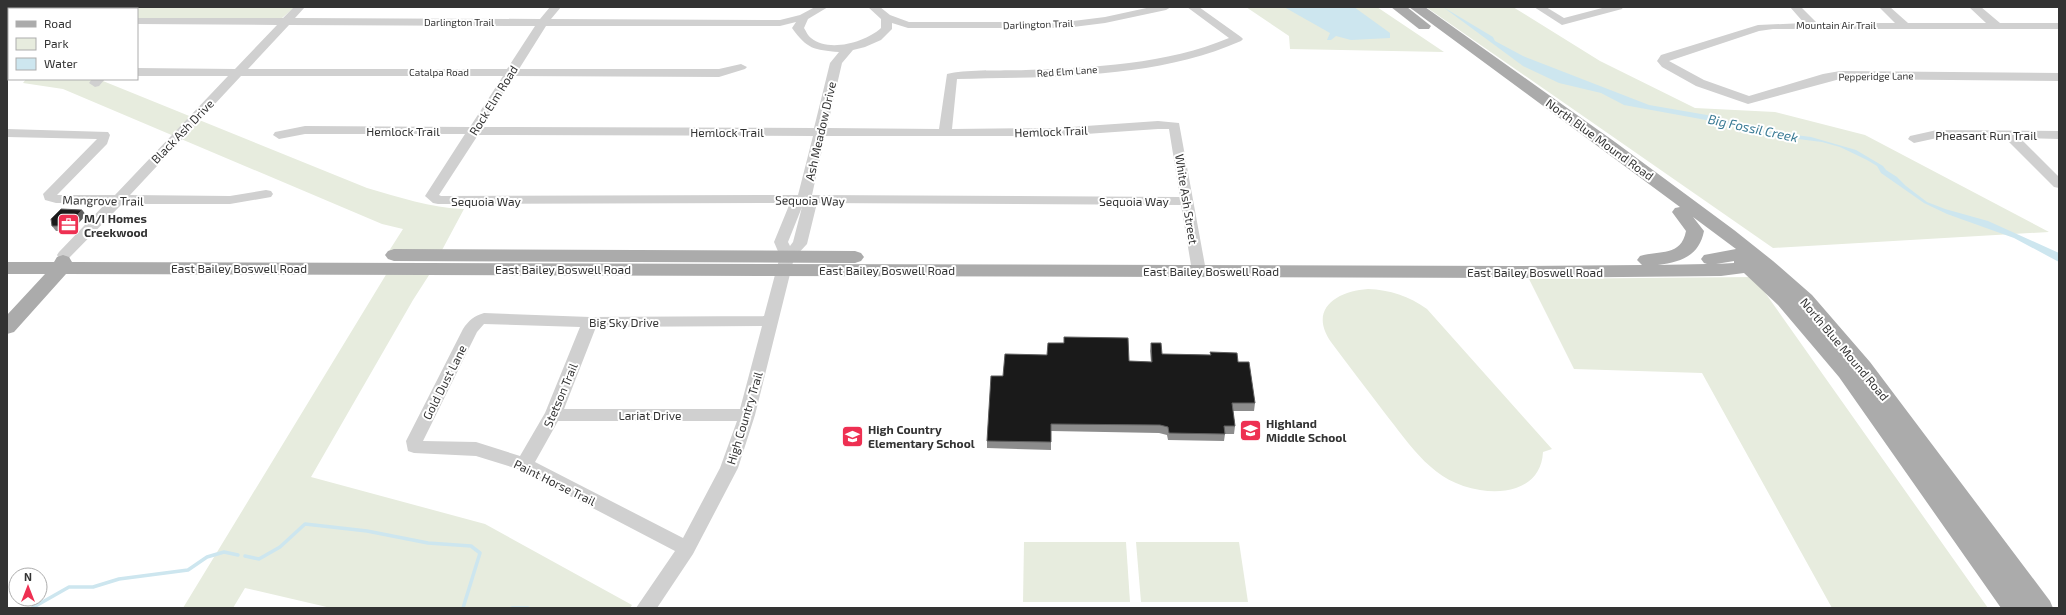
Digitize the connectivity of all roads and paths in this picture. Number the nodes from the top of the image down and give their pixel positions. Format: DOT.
graph roads {
  1 [pos="300,7"];
  2 [pos="556,7"];
  3 [pos="823,7"];
  4 [pos="873,7"];
  5 [pos="1166,7"];
  6 [pos="1192,7"];
  7 [pos="1398,7"];
  8 [pos="1416,7"];
  9 [pos="1539,7"];
  10 [pos="1618,7"];
  11 [pos="1794,7"];
  12 [pos="1884,7"];
  13 [pos="1974,7"];
  14 [pos="804,17"];
  15 [pos="887,18"];
  16 [pos="138,21"];
  17 [pos="286,21"];
  18 [pos="543,22"];
  19 [pos="780,23"];
  20 [pos="908,24"];
  21 [pos="1812,24"];
  22 [pos="1904,25"];
  23 [pos="1997,26"];
  24 [pos="2059,26"];
  25 [pos="798,28"];
  26 [pos="885,32"];
  27 [pos="823,47"];
  28 [pos="849,47"];
  29 [pos="1468,51"];
  30 [pos="836,63"];
  31 [pos="1485,64"];
  32 [pos="741,67"];
  33 [pos="138,72"];
  34 [pos="239,72"];
  35 [pos="510,72"];
  36 [pos="2059,76"];
  37 [pos="1700,83"];
  38 [pos="1175,126"];
  39 [pos="474,131"];
  40 [pos="820,132"];
  41 [pos="945,132"];
  42 [pos="7,133"];
  43 [pos="279,135"];
  44 [pos="2009,135"];
  45 [pos="2059,135"];
  46 [pos="1914,139"];
  47 [pos="2059,184"];
  48 [pos="266,194"];
  49 [pos="432,196"];
  50 [pos="804,199"];
  51 [pos="118,200"];
  52 [pos="1188,201"];
  53 [pos="1681,212"];
  54 [pos="7,255"];
  55 [pos="1646,260"];
  56 [pos="1751,260"];
  57 [pos="785,263"];
  58 [pos="57,264"];
  59 [pos="1198,264"];
  60 [pos="1325,265"];
  61 [pos="7,268"];
  62 [pos="7,307"];
  63 [pos="479,320"];
  64 [pos="771,321"];
  65 [pos="590,322"];
  66 [pos="7,327"];
  67 [pos="553,415"];
  68 [pos="747,415"];
  69 [pos="414,446"];
  70 [pos="524,464"];
  71 [pos="687,549"];
  72 [pos="1992,575"];
  73 [pos="646,608"];
  74 [pos="2015,608"];
  75 [pos="2030,608"];
  76 [pos="2041,608"];
  1 -- 17 [label="street, Black Ash Drive"];
  2 -- 18 [label="street, Rock Elm Road"];
  3 -- 14 [label="street, Darlington Trail"];
  4 -- 15 [label="street"];
  5 -- 20 [label="street, Darlington Trail"];
  6 -- 41 [label="street, Red Elm Lane"];
  7 -- 29 [label="main road, North Blue Mound Road"];
  8 -- 29 [label="main road, North Blue Mound Road"];
  9 -- 10 [label="street"];
  11 -- 21 [label="street"];
  12 -- 22 [label="street"];
  13 -- 23 [label="street"];
  14 -- 19 [label="street, Darlington Trail"];
  14 -- 25 [label="street"];
  15 -- 20 [label="street, Darlington Trail"];
  15 -- 26 [label="street"];
  16 -- 17 [label="street, Darlington Trail"];
  17 -- 18 [label="street, Darlington Trail"];
  17 -- 34 [label="street, Black Ash Drive"];
  18 -- 19 [label="street, Darlington Trail"];
  18 -- 35 [label="street, Rock Elm Road"];
  19 -- 25 [label="street, Darlington Trail"];
  20 -- 26 [label="street, Darlington Trail"];
  21 -- 22 [label="street, Mountain Air Trail"];
  21 -- 37 [label="street, Mountain Air Trail"];
  22 -- 23 [label="street, Mountain Air Trail"];
  23 -- 24 [label="street, Mountain Air Trail"];
  25 -- 27 [label="street"];
  26 -- 28 [label="street, Darlington Trail"];
  27 -- 28 [label="street, Darlington Trail"];
  27 -- 30 [label="street"];
  28 -- 30 [label="street, Ash Meadow Drive"];
  29 -- 31 [label="main road, North Blue Mound Road"];
  30 -- 40 [label="street, Ash Meadow Drive"];
  31 -- 53 [label="main road, North Blue Mound Road"];
  31 -- 56 [label="main road, North Blue Mound Road"];
  32 -- 35 [label="street, Catalpa Road"];
  33 -- 34 [label="street, Catalpa Road"];
  34 -- 35 [label="street, Catalpa Road"];
  34 -- 51 [label="street, Black Ash Drive"];
  35 -- 39 [label="street, Rock Elm Road"];
  36 -- 37 [label="street, Pepperidge Lane"];
  38 -- 41 [label="street, Hemlock Trail"];
  38 -- 52 [label="street, White Ash Street"];
  39 -- 40 [label="street, Hemlock Trail"];
  39 -- 43 [label="street, Hemlock Trail"];
  39 -- 49 [label="street, Rock Elm Road"];
  40 -- 41 [label="street, Hemlock Trail"];
  40 -- 50 [label="street, Ash Meadow Drive"];
  42 -- 51 [label="street, Mangrove Trail"];
  44 -- 45 [label="street, Pheasant Run Trail"];
  44 -- 46 [label="street, Pheasant Run Trail"];
  44 -- 47 [label="street"];
  48 -- 51 [label="street, Mangrove Trail"];
  49 -- 50 [label="street, Sequoia Way"];
  50 -- 52 [label="street, Sequoia Way"];
  50 -- 57 [label="street, Ash Meadow Drive"];
  51 -- 58 [label="street, Black Ash Drive"];
  52 -- 59 [label="street, White Ash Street"];
  53 -- 55 [label="main road, North Blue Mound Road"];
  53 -- 56 [label="main road, North Blue Mound Road"];
  54 -- 58 [label="main road, East Bailey Boswell Road"];
  55 -- 56 [label="main road, East Bailey Boswell Road"];
  55 -- 60 [label="main road, East Bailey Boswell Road"];
  56 -- 60 [label="main road, East Bailey Boswell Road"];
  56 -- 72 [label="main road, North Blue Mound Road"];
  56 -- 76 [label="main road, North Blue Mound Road"];
  57 -- 58 [label="main road, East Bailey Boswell Road"];
  57 -- 59 [label="main road, East Bailey Boswell Road"];
  57 -- 64 [label="street, High Country Trail"];
  58 -- 61 [label="main road, East Bailey Boswell Road"];
  58 -- 62 [label="main road"];
  58 -- 66 [label="main road"];
  59 -- 60 [label="main road, East Bailey Boswell Road"];
  59 -- 60 [label="main road, East Bailey Boswell Road"];
  63 -- 65 [label="street, Big Sky Drive"];
  63 -- 69 [label="street, Gold Dust Lane"];
  64 -- 65 [label="street, Big Sky Drive"];
  64 -- 68 [label="street, High Country Trail"];
  65 -- 67 [label="street, Stetson Trail"];
  67 -- 68 [label="street, Lariat Drive"];
  67 -- 70 [label="street, Stetson Trail"];
  68 -- 71 [label="street, High Country Trail"];
  69 -- 70 [label="street, Paint Horse Trail"];
  70 -- 71 [label="street, Paint Horse Trail"];
  71 -- 73 [label="street, High Country Trail"];
  72 -- 74 [label="main road, North Blue Mound Road"];
  72 -- 75 [label="main road"];
}
